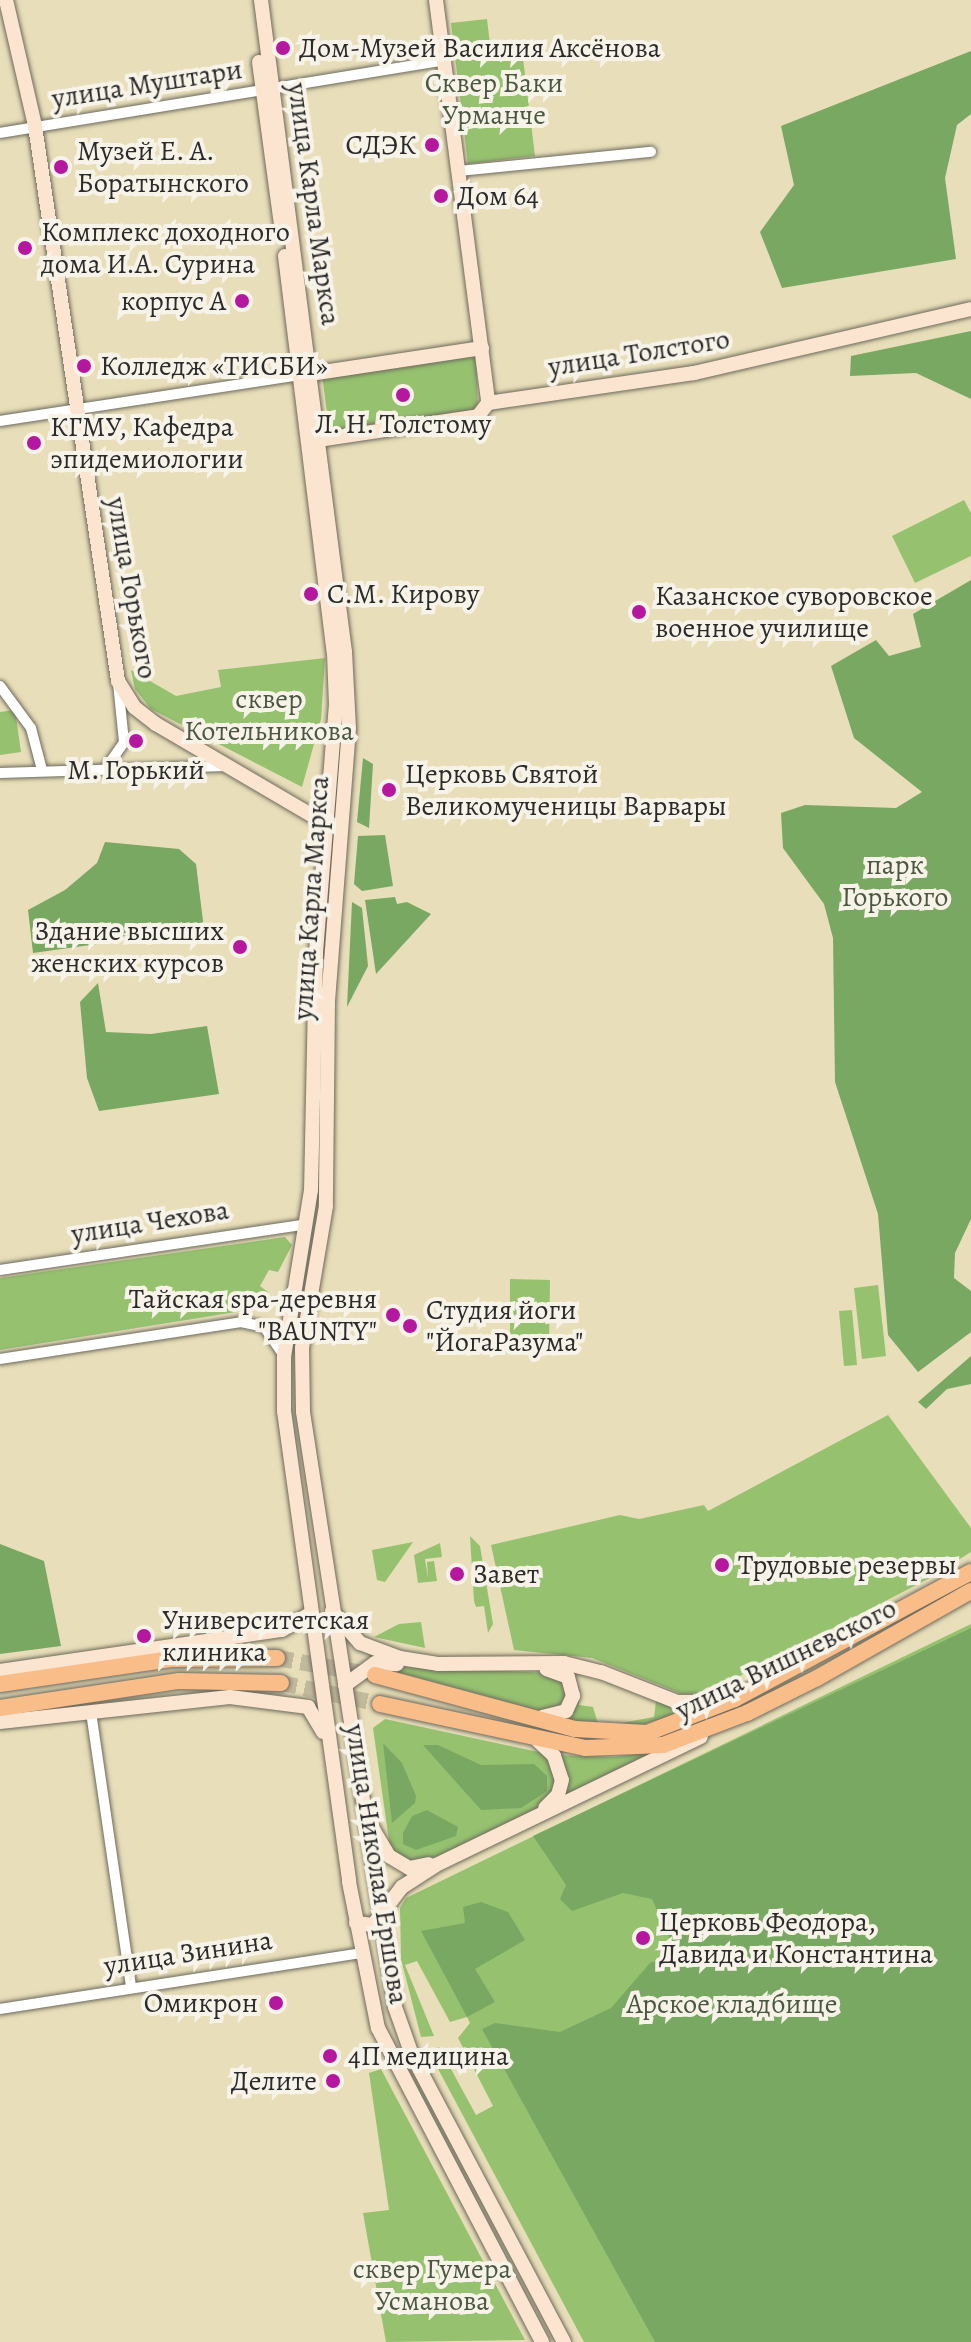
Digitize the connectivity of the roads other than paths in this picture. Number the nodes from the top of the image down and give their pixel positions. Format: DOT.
graph roads {
  1 [pos="6,0"];
  2 [pos="252,0"];
  3 [pos="261,0"];
  4 [pos="436,0"];
  5 [pos="444,60"];
  6 [pos="268,90"];
  7 [pos="35,126"];
  8 [pos="0,133"];
  9 [pos="651,152"];
  10 [pos="459,171"];
  11 [pos="971,309"];
  12 [pos="482,348"];
  13 [pos="305,375"];
  14 [pos="488,403"];
  15 [pos="75,410"];
  16 [pos="0,421"];
  17 [pos="318,440"];
  18 [pos="118,681"];
  19 [pos="0,686"];
  20 [pos="232,766"];
  21 [pos="106,769"];
  22 [pos="42,770"];
  23 [pos="0,773"];
  24 [pos="326,825"];
  25 [pos="342,829"];
  26 [pos="307,1224"];
  27 [pos="0,1270"];
  28 [pos="284,1356"];
  29 [pos="0,1359"];
  30 [pos="323,1561"];
  31 [pos="971,1572"];
  32 [pos="971,1591"];
  33 [pos="331,1610"];
  34 [pos="312,1613"];
  35 [pos="277,1658"];
  36 [pos="0,1671"];
  37 [pos="375,1675"];
  38 [pos="281,1683"];
  39 [pos="0,1684"];
  40 [pos="345,1685"];
  41 [pos="735,1699"];
  42 [pos="380,1704"];
  43 [pos="0,1708"];
  44 [pos="91,1712"];
  45 [pos="747,1713"];
  46 [pos="508,1714"];
  47 [pos="0,1722"];
  48 [pos="537,1740"];
  49 [pos="331,1754"];
  50 [pos="364,1804"];
  51 [pos="380,1917"];
  52 [pos="356,1923"];
  53 [pos="384,1950"];
  54 [pos="361,1953"];
  55 [pos="131,1987"];
  56 [pos="0,2009"];
  57 [pos="542,2342"];
  58 [pos="564,2342"];
  1 -- 7 [label="main road, улица Горького"];
  2 -- 6 [label="main road, улица Карла Маркса"];
  3 -- 6 [label="main road, улица Карла Маркса"];
  4 -- 5 [label="main road"];
  5 -- 6 [label="street, улица Муштари"];
  5 -- 10 [label="main road"];
  6 -- 7 [label="street, улица Муштари"];
  6 -- 13 [label="main road, улица Карла Маркса"];
  7 -- 8 [label="street, улица Муштари"];
  7 -- 15 [label="main road, улица Горького"];
  9 -- 10 [label="street"];
  10 -- 12 [label="main road"];
  11 -- 14 [label="main road, улица Толстого"];
  12 -- 13 [label="main road"];
  12 -- 14 [label="main road"];
  13 -- 15 [label="street"];
  13 -- 17 [label="main road, улица Карла Маркса"];
  13 -- 24 [label="main road, улица Карла Маркса"];
  14 -- 17 [label="main road, улица Толстого"];
  15 -- 16 [label="street"];
  15 -- 18 [label="main road, улица Горького"];
  17 -- 25 [label="main road, улица Карла Маркса"];
  18 -- 20 [label="main road, улица Горького"];
  18 -- 21 [label="street"];
  19 -- 22 [label="street"];
  20 -- 21 [label="street"];
  20 -- 24 [label="main road, улица Горького"];
  21 -- 22 [label="street"];
  22 -- 23 [label="street"];
  24 -- 25 [label="main road, улица Горького"];
  24 -- 26 [label="main road, улица Карла Маркса"];
  25 -- 30 [label="main road, улица Карла Маркса"];
  26 -- 27 [label="street, улица Чехова"];
  26 -- 28 [label="main road, улица Карла Маркса"];
  28 -- 29 [label="street"];
  28 -- 34 [label="main road, улица Николая Ершова"];
  30 -- 33 [label="main road, улица Николая Ершова"];
  31 -- 41 [label="main road, улица Вишневского"];
  32 -- 45 [label="main road, улица Вишневского"];
  33 -- 40 [label="main road, улица Николая Ершова"];
  33 -- 41 [label="main road"];
  34 -- 36 [label="main road"];
  34 -- 49 [label="main road, улица Николая Ершова"];
  35 -- 39 [label="main road"];
  37 -- 46 [label="main road, улица Вишневского"];
  38 -- 43 [label="main road"];
  40 -- 46 [label="main road"];
  40 -- 50 [label="main road, улица Николая Ершова"];
  41 -- 46 [label="main road, улица Вишневского"];
  42 -- 48 [label="main road, улица Вишневского"];
  44 -- 47 [label="main road"];
  44 -- 49 [label="main road"];
  44 -- 55 [label="street"];
  45 -- 48 [label="main road, улица Вишневского"];
  45 -- 51 [label="main road"];
  48 -- 50 [label="main road"];
  49 -- 52 [label="main road, улица Николая Ершова"];
  50 -- 51 [label="main road, улица Николая Ершова"];
  51 -- 52 [label="main road"];
  51 -- 53 [label="main road, улица Николая Ершова"];
  52 -- 54 [label="main road, улица Николая Ершова"];
  53 -- 54 [label="main road, улица Зинина"];
  53 -- 58 [label="main road, улица Николая Ершова"];
  54 -- 55 [label="street, улица Зинина"];
  54 -- 57 [label="main road, улица Николая Ершова"];
  55 -- 56 [label="street, улица Зинина"];
}
